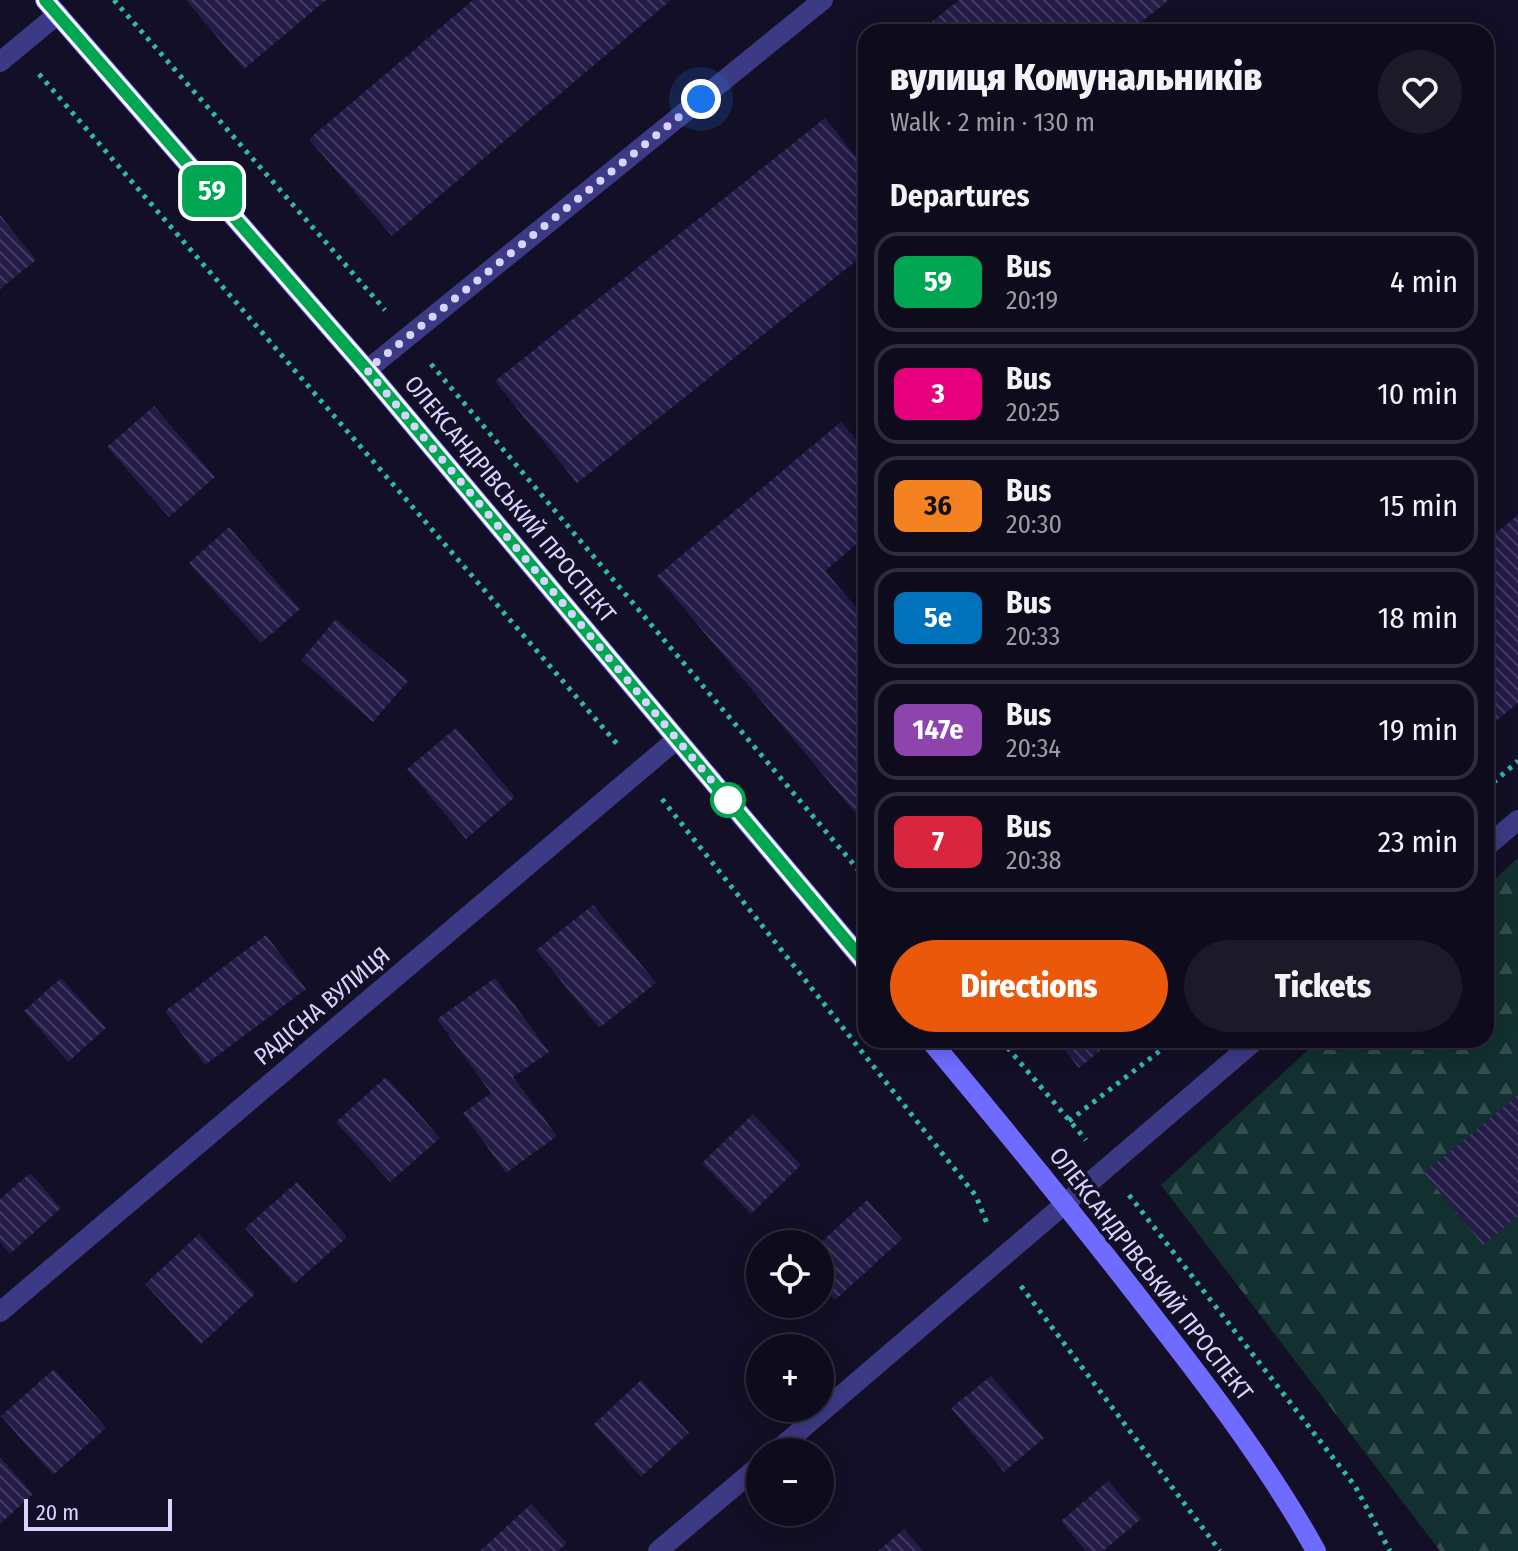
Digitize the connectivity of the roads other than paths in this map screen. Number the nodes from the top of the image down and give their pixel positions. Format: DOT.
graph roads {
  1 [pos="823,0"];
  2 [pos="52,7"];
  3 [pos="0,62"];
  4 [pos="367,370"];
  5 [pos="677,739"];
  6 [pos="1518,820"];
  7 [pos="1494,840"];
  8 [pos="858,954"];
  9 [pos="937,1048"];
  10 [pos="1246,1048"];
  11 [pos="1065,1202"];
  12 [pos="0,1312"];
  13 [pos="792,1438"];
  14 [pos="746,1477"];
  15 [pos="658,1551"];
  16 [pos="1316,1551"];
  1 -- 4 [label="street"];
  2 -- 3 [label="street"];
  2 -- 4 [label="main road, ОЛЕКСАНДРІВСЬКИЙ ПРОСПЕКТ"];
  4 -- 5 [label="main road, ОЛЕКСАНДРІВСЬКИЙ ПРОСПЕКТ"];
  5 -- 8 [label="main road, ОЛЕКСАНДРІВСЬКИЙ ПРОСПЕКТ"];
  5 -- 12 [label="street, РАДІСНА ВУЛИЦЯ"];
  6 -- 7 [label="street"];
  9 -- 11 [label="main road, ОЛЕКСАНДРІВСЬКИЙ ПРОСПЕКТ"];
  10 -- 11 [label="street"];
  11 -- 13 [label="street"];
  11 -- 16 [label="main road, ОЛЕКСАНДРІВСЬКИЙ ПРОСПЕКТ"];
  14 -- 15 [label="street"];
}
